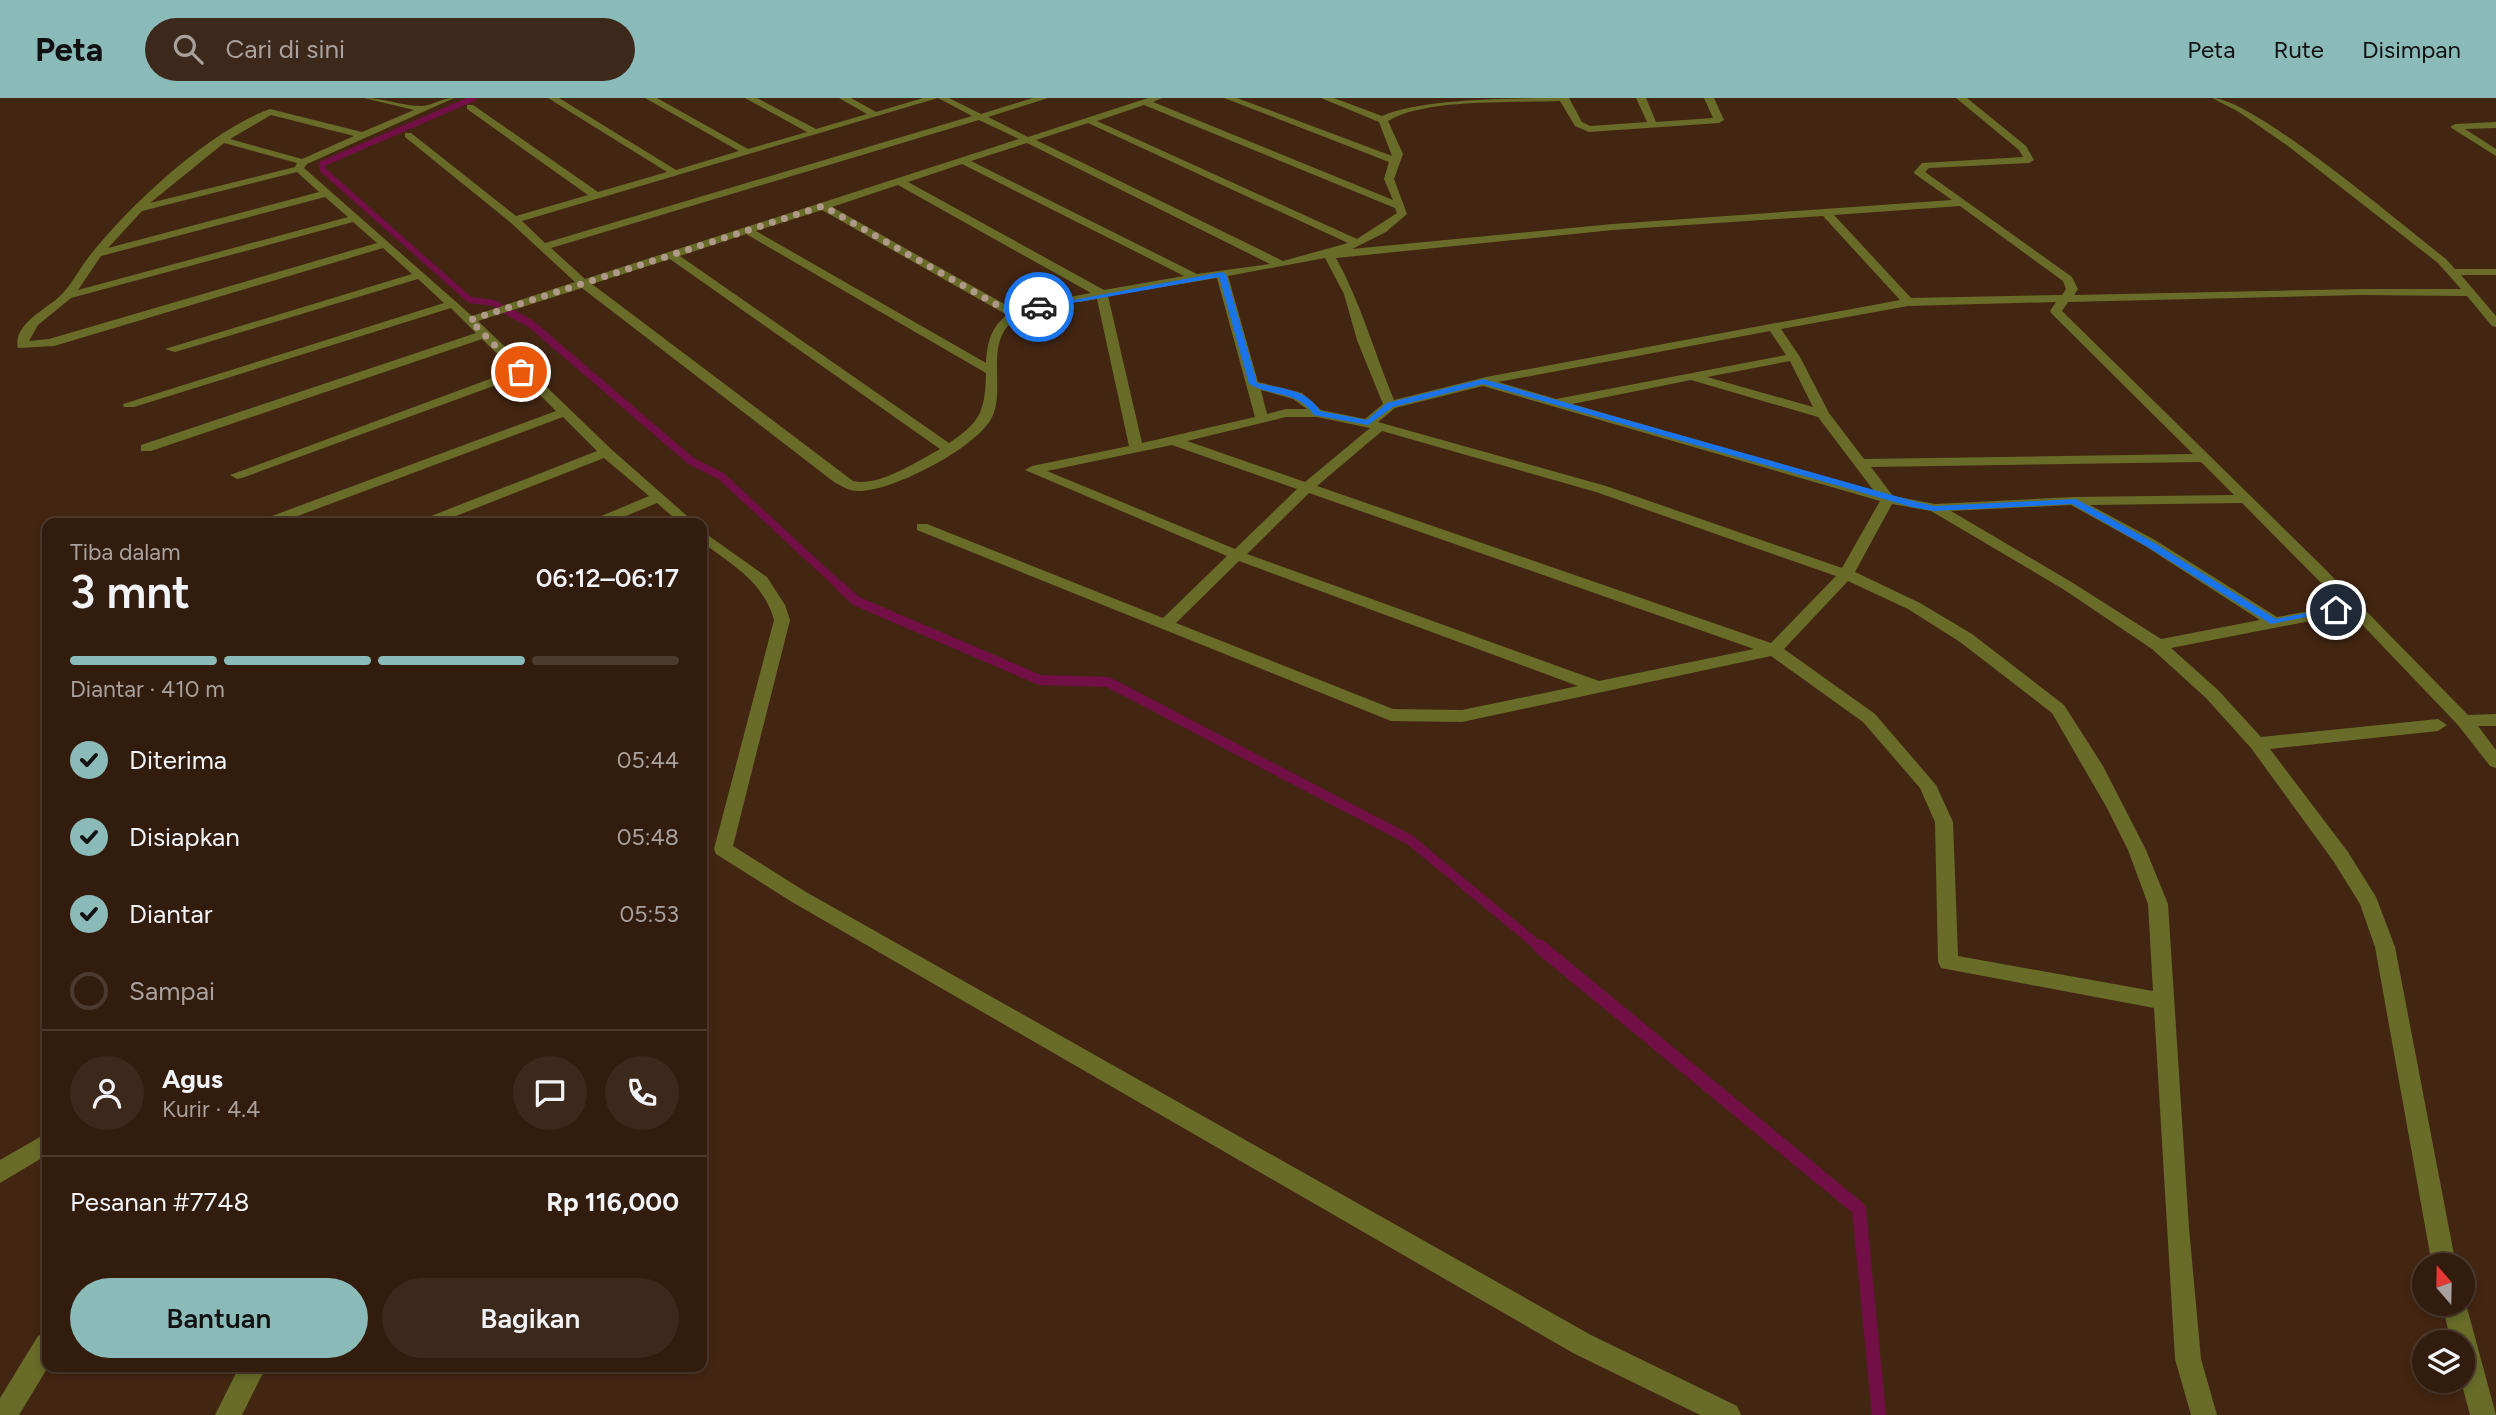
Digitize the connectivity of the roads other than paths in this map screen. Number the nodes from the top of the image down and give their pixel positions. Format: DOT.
graph roads {
  1 [pos="369,98"];
  2 [pos="449,98"];
  3 [pos="553,98"];
  4 [pos="650,98"];
  5 [pos="750,98"];
  6 [pos="844,98"];
  7 [pos="933,98"];
  8 [pos="942,98"];
  9 [pos="1043,98"];
  10 [pos="1157,98"];
  11 [pos="1229,98"];
  12 [pos="1326,98"];
  13 [pos="1422,98"];
  14 [pos="1641,98"];
  15 [pos="1709,98"];
  16 [pos="1961,98"];
  17 [pos="2217,98"];
  18 [pos="1496,99"];
  19 [pos="1564,99"];
  20 [pos="1144,102"];
  21 [pos="1435,103"];
  22 [pos="470,107"];
  23 [pos="422,109"];
  24 [pos="876,114"];
  25 [pos="982,116"];
  26 [pos="1088,120"];
  27 [pos="1383,120"];
  28 [pos="1653,125"];
  29 [pos="2496,125"];
  30 [pos="815,132"];
  31 [pos="408,135"];
  32 [pos="365,136"];
  33 [pos="1030,139"];
  34 [pos="224,140"];
  35 [pos="747,152"];
  36 [pos="2496,153"];
  37 [pos="1394,160"];
  38 [pos="963,161"];
  39 [pos="301,165"];
  40 [pos="675,173"];
  41 [pos="899,181"];
  42 [pos="329,193"];
  43 [pos="596,196"];
  44 [pos="1961,203"];
  45 [pos="823,206"];
  46 [pos="1401,207"];
  47 [pos="141,208"];
  48 [pos="1827,214"];
  49 [pos="354,219"];
  50 [pos="514,220"];
  51 [pos="1390,226"];
  52 [pos="748,231"];
  53 [pos="1354,242"];
  54 [pos="385,244"];
  55 [pos="543,247"];
  56 [pos="1408,247"];
  57 [pos="97,254"];
  58 [pos="671,255"];
  59 [pos="1329,256"];
  60 [pos="1280,264"];
  61 [pos="2453,272"];
  62 [pos="2496,272"];
  63 [pos="1222,274"];
  64 [pos="420,275"];
  65 [pos="1197,278"];
  66 [pos="583,283"];
  67 [pos="2472,293"];
  68 [pos="1102,294"];
  69 [pos="67,296"];
  70 [pos="2068,297"];
  71 [pos="1908,302"];
  72 [pos="453,304"];
  73 [pos="1015,315"];
  74 [pos="470,320"];
  75 [pos="2496,323"];
  76 [pos="1773,327"];
  77 [pos="485,334"];
  78 [pos="171,349"];
  79 [pos="1794,357"];
  80 [pos="991,371"];
  81 [pos="521,372"];
  82 [pos="1691,376"];
  83 [pos="1483,382"];
  84 [pos="1253,384"];
  85 [pos="1557,403"];
  86 [pos="129,404"];
  87 [pos="1390,405"];
  88 [pos="565,412"];
  89 [pos="1317,413"];
  90 [pos="1823,414"];
  91 [pos="1262,418"];
  92 [pos="1374,424"];
  93 [pos="1173,441"];
  94 [pos="146,448"];
  95 [pos="1136,449"];
  96 [pos="951,450"];
  97 [pos="606,452"];
  98 [pos="2203,458"];
  99 [pos="1860,463"];
  100 [pos="237,475"];
  101 [pos="1306,489"];
  102 [pos="657,498"];
  103 [pos="1888,499"];
  104 [pos="2244,499"];
  105 [pos="2073,501"];
  106 [pos="1934,508"];
  107 [pos="279,518"];
  108 [pos="439,518"];
  109 [pos="609,518"];
  110 [pos="682,518"];
  111 [pos="922,527"];
  112 [pos="707,544"];
  113 [pos="1237,555"];
  114 [pos="1846,574"];
  115 [pos="2351,608"];
  116 [pos="2274,622"];
  117 [pos="1165,625"];
  118 [pos="2158,645"];
  119 [pos="1774,650"];
  120 [pos="1601,688"];
  121 [pos="2496,720"];
  122 [pos="2464,722"];
  123 [pos="2438,725"];
  124 [pos="2257,744"];
  125 [pos="2496,762"];
  126 [pos="2162,1001"];
  127 [pos="42,1146"];
  128 [pos="0,1172"];
  129 [pos="2442,1253"];
  130 [pos="2457,1316"];
  131 [pos="42,1353"];
  132 [pos="250,1372"];
  133 [pos="3,1412"];
  134 [pos="228,1415"];
  135 [pos="1728,1415"];
  136 [pos="2204,1415"];
  137 [pos="2483,1415"];
  1 -- 23 [label="street"];
  2 -- 23 [label="street"];
  3 -- 40 [label="street"];
  4 -- 35 [label="street"];
  5 -- 30 [label="street"];
  6 -- 24 [label="street"];
  7 -- 24 [label="street"];
  8 -- 25 [label="street"];
  9 -- 25 [label="street"];
  10 -- 20 [label="street"];
  11 -- 37 [label="street"];
  12 -- 27 [label="street"];
  13 -- 21 [label="street"];
  14 -- 28 [label="street"];
  15 -- 28 [label="street"];
  16 -- 44 [label="street"];
  17 -- 61 [label="street"];
  18 -- 19 [label="street"];
  18 -- 21 [label="street"];
  19 -- 28 [label="street"];
  20 -- 26 [label="street"];
  20 -- 46 [label="street"];
  21 -- 27 [label="street"];
  22 -- 43 [label="street"];
  23 -- 32 [label="street"];
  24 -- 30 [label="street"];
  25 -- 33 [label="street"];
  25 -- 55 [label="street"];
  26 -- 33 [label="street"];
  26 -- 53 [label="street"];
  27 -- 37 [label="street"];
  29 -- 36 [label="street"];
  30 -- 35 [label="street"];
  31 -- 50 [label="street"];
  32 -- 34 [label="street"];
  32 -- 39 [label="street"];
  33 -- 38 [label="street"];
  33 -- 60 [label="street"];
  34 -- 39 [label="street"];
  34 -- 47 [label="street"];
  35 -- 40 [label="street"];
  37 -- 46 [label="street"];
  38 -- 41 [label="street"];
  38 -- 65 [label="street"];
  39 -- 42 [label="street"];
  39 -- 47 [label="street"];
  40 -- 43 [label="street"];
  41 -- 45 [label="street"];
  41 -- 68 [label="street"];
  42 -- 49 [label="street"];
  42 -- 57 [label="street"];
  43 -- 50 [label="street"];
  44 -- 48 [label="street"];
  44 -- 70 [label="street"];
  45 -- 52 [label="street"];
  45 -- 73 [label="street"];
  46 -- 51 [label="street"];
  47 -- 57 [label="street"];
  48 -- 56 [label="street"];
  48 -- 71 [label="street"];
  49 -- 54 [label="street"];
  49 -- 69 [label="street"];
  50 -- 55 [label="street"];
  51 -- 53 [label="street"];
  51 -- 56 [label="street"];
  52 -- 58 [label="street"];
  52 -- 80 [label="street"];
  53 -- 59 [label="street"];
  54 -- 64 [label="street"];
  54 -- 69 [label="street"];
  55 -- 66 [label="street"];
  56 -- 59 [label="street"];
  57 -- 69 [label="street"];
  58 -- 66 [label="street"];
  58 -- 96 [label="street"];
  59 -- 60 [label="street"];
  59 -- 87 [label="street"];
  60 -- 63 [label="street"];
  61 -- 62 [label="street"];
  61 -- 67 [label="street"];
  63 -- 65 [label="street"];
  63 -- 84 [label="street"];
  64 -- 72 [label="street"];
  64 -- 78 [label="street"];
  65 -- 68 [label="street"];
  66 -- 74 [label="street"];
  66 -- 96 [label="street"];
  67 -- 70 [label="street"];
  67 -- 75 [label="street"];
  68 -- 73 [label="street"];
  68 -- 95 [label="street"];
  70 -- 71 [label="street"];
  70 -- 98 [label="street"];
  71 -- 76 [label="street"];
  72 -- 74 [label="street"];
  72 -- 86 [label="street"];
  73 -- 80 [label="street"];
  74 -- 77 [label="street"];
  76 -- 79 [label="street"];
  76 -- 83 [label="street"];
  77 -- 81 [label="street"];
  77 -- 94 [label="street"];
  79 -- 82 [label="street"];
  79 -- 90 [label="street"];
  80 -- 96 [label="street"];
  81 -- 88 [label="street"];
  81 -- 100 [label="street"];
  82 -- 85 [label="street"];
  82 -- 90 [label="street"];
  83 -- 85 [label="street"];
  83 -- 87 [label="street"];
  84 -- 89 [label="street"];
  84 -- 91 [label="street"];
  85 -- 103 [label="street"];
  87 -- 92 [label="street"];
  88 -- 97 [label="street"];
  88 -- 107 [label="street"];
  89 -- 91 [label="street"];
  89 -- 92 [label="street"];
  90 -- 99 [label="street"];
  91 -- 93 [label="street"];
  92 -- 101 [label="street"];
  92 -- 114 [label="street"];
  93 -- 95 [label="street"];
  93 -- 101 [label="street"];
  95 -- 113 [label="street"];
  97 -- 102 [label="street"];
  97 -- 108 [label="street"];
  98 -- 99 [label="street"];
  98 -- 104 [label="street"];
  99 -- 103 [label="street"];
  101 -- 113 [label="street"];
  101 -- 119 [label="street"];
  102 -- 109 [label="street"];
  102 -- 110 [label="street"];
  103 -- 106 [label="street"];
  103 -- 114 [label="street"];
  104 -- 105 [label="street"];
  104 -- 115 [label="street"];
  105 -- 106 [label="street"];
  105 -- 116 [label="street"];
  106 -- 118 [label="street"];
  111 -- 117 [label="street"];
  112 -- 135 [label="street"];
  113 -- 117 [label="street"];
  113 -- 120 [label="street"];
  114 -- 119 [label="street"];
  114 -- 126 [label="street"];
  115 -- 116 [label="street"];
  115 -- 122 [label="street"];
  116 -- 118 [label="street"];
  117 -- 120 [label="street"];
  118 -- 124 [label="street"];
  119 -- 120 [label="street"];
  119 -- 126 [label="street"];
  121 -- 122 [label="street"];
  122 -- 125 [label="street"];
  123 -- 124 [label="street"];
  124 -- 129 [label="street"];
  126 -- 136 [label="street"];
  127 -- 128 [label="street"];
  130 -- 137 [label="street"];
  131 -- 133 [label="street"];
  132 -- 134 [label="street"];
}
